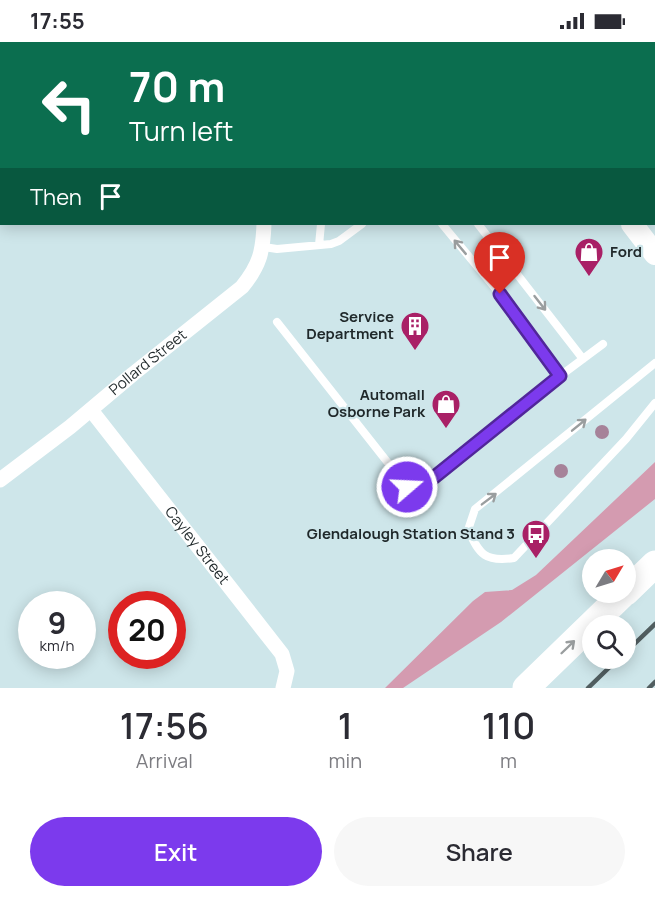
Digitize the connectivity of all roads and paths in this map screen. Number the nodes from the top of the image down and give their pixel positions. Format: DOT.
graph roads {
  1 [pos="264,225"];
  2 [pos="321,225"];
  3 [pos="361,225"];
  4 [pos="443,225"];
  5 [pos="479,225"];
  6 [pos="633,225"];
  7 [pos="319,245"];
  8 [pos="264,247"];
  9 [pos="655,254"];
  10 [pos="277,322"];
  11 [pos="603,344"];
  12 [pos="583,359"];
  13 [pos="655,363"];
  14 [pos="560,376"];
  15 [pos="655,403"];
  16 [pos="91,410"];
  17 [pos="0,480"];
  18 [pos="655,564"];
  19 [pos="636,582"];
  20 [pos="614,603"];
  21 [pos="283,688"];
  22 [pos="526,688"];
  1 -- 8 [label="street, Pollard Street"];
  2 -- 7 [label="lane"];
  3 -- 7 [label="lane"];
  14 -- 4 [label="lane, one-way"];
  5 -- 12 [label="lane, one-way"];
  6 -- 9 [label="main road"];
  7 -- 8 [label="lane"];
  8 -- 16 [label="street, Pollard Street"];
  10 -- 14 [label="lane"];
  11 -- 12 [label="lane"];
  12 -- 14 [label="lane"];
  15 -- 13 [label="lane, one-way"];
  16 -- 17 [label="street, Pollard Street"];
  16 -- 21 [label="street, Cayley Street"];
  18 -- 19 [label="highway"];
  22 -- 20 [label="highway, one-way"];
}
